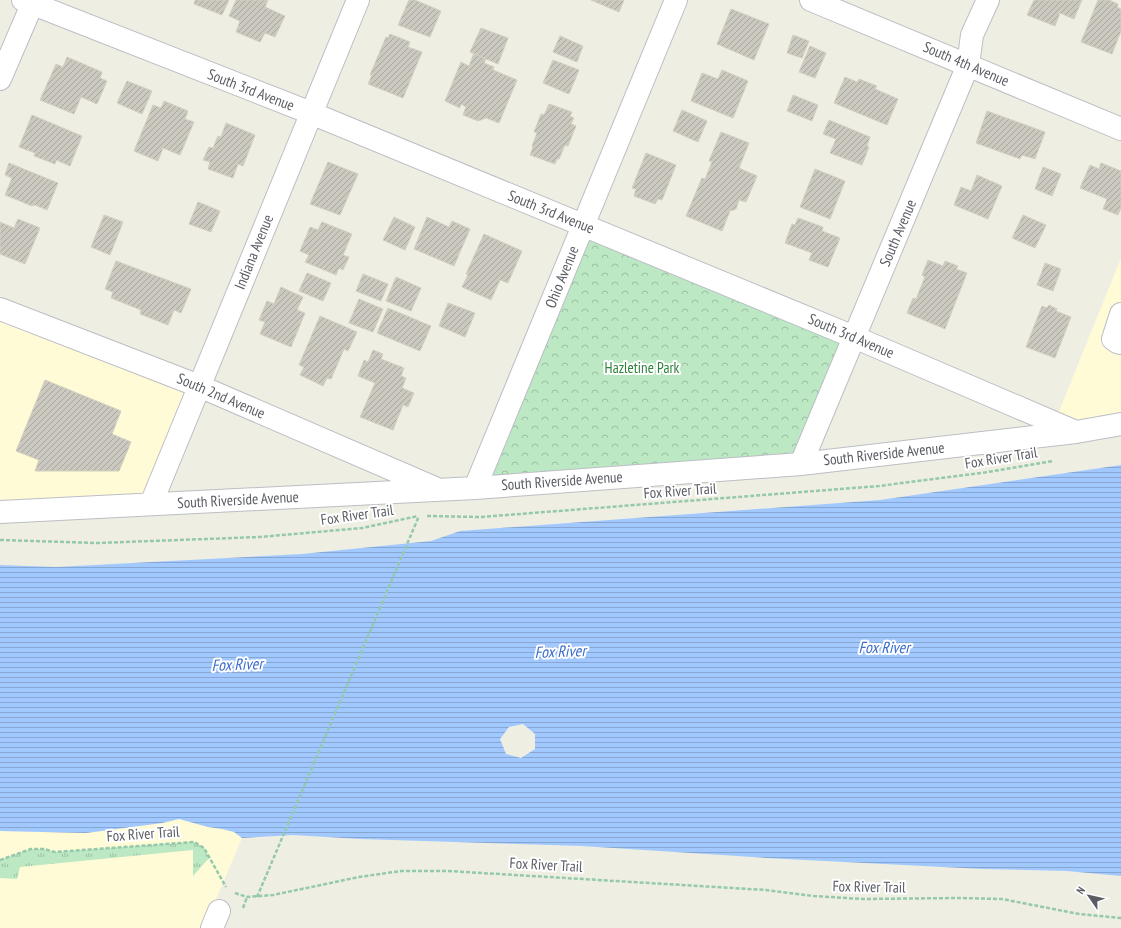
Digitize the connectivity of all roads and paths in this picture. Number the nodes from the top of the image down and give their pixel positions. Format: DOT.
graph roads {
  1 [pos="358,0"];
  2 [pos="676,0"];
  3 [pos="811,0"];
  4 [pos="988,0"];
  5 [pos="30,1"];
  6 [pos="968,65"];
  7 [pos="0,79"];
  8 [pos="311,113"];
  9 [pos="1121,129"];
  10 [pos="583,226"];
  11 [pos="0,309"];
  12 [pos="1121,314"];
  13 [pos="854,338"];
  14 [pos="1121,343"];
  15 [pos="199,386"];
  16 [pos="1121,424"];
  17 [pos="1076,432"];
  18 [pos="1058,460"];
  19 [pos="801,464"];
  20 [pos="475,488"];
  21 [pos="439,490"];
  22 [pos="151,504"];
  23 [pos="0,512"];
  24 [pos="419,516"];
  25 [pos="0,540"];
  26 [pos="0,860"];
  27 [pos="227,888"];
  28 [pos="232,892"];
  29 [pos="257,897"];
  30 [pos="1121,918"];
  1 -- 8 [label="street, Indiana Avenue"];
  2 -- 10 [label="street, Ohio Avenue"];
  3 -- 6 [label="street, South 4th Avenue"];
  4 -- 6 [label="street, South Avenue"];
  5 -- 7 [label="street"];
  5 -- 8 [label="street, South 3rd Avenue"];
  6 -- 9 [label="street, South 4th Avenue"];
  6 -- 13 [label="street, South Avenue"];
  8 -- 10 [label="street, South 3rd Avenue"];
  8 -- 15 [label="street, Indiana Avenue"];
  10 -- 13 [label="street, South 3rd Avenue"];
  10 -- 20 [label="street, Ohio Avenue"];
  11 -- 15 [label="street, South 2nd Avenue"];
  12 -- 14 [label="street"];
  13 -- 17 [label="street, South 3rd Avenue"];
  13 -- 19 [label="street, South Avenue"];
  15 -- 21 [label="street, South 2nd Avenue"];
  15 -- 22 [label="street, Indiana Avenue"];
  16 -- 17 [label="street, South Riverside Avenue"];
  17 -- 19 [label="street, South Riverside Avenue"];
  18 -- 24 [label="path, Fox River Trail"];
  19 -- 20 [label="street, South Riverside Avenue"];
  20 -- 21 [label="street, South Riverside Avenue"];
  21 -- 22 [label="street, South Riverside Avenue"];
  22 -- 23 [label="street, South Riverside Avenue"];
  24 -- 25 [label="path, Fox River Trail"];
  24 -- 29 [label="path"];
  26 -- 27 [label="path, Fox River Trail"];
  28 -- 29 [label="path, Fox River Trail"];
  29 -- 30 [label="path, Fox River Trail"];
}
